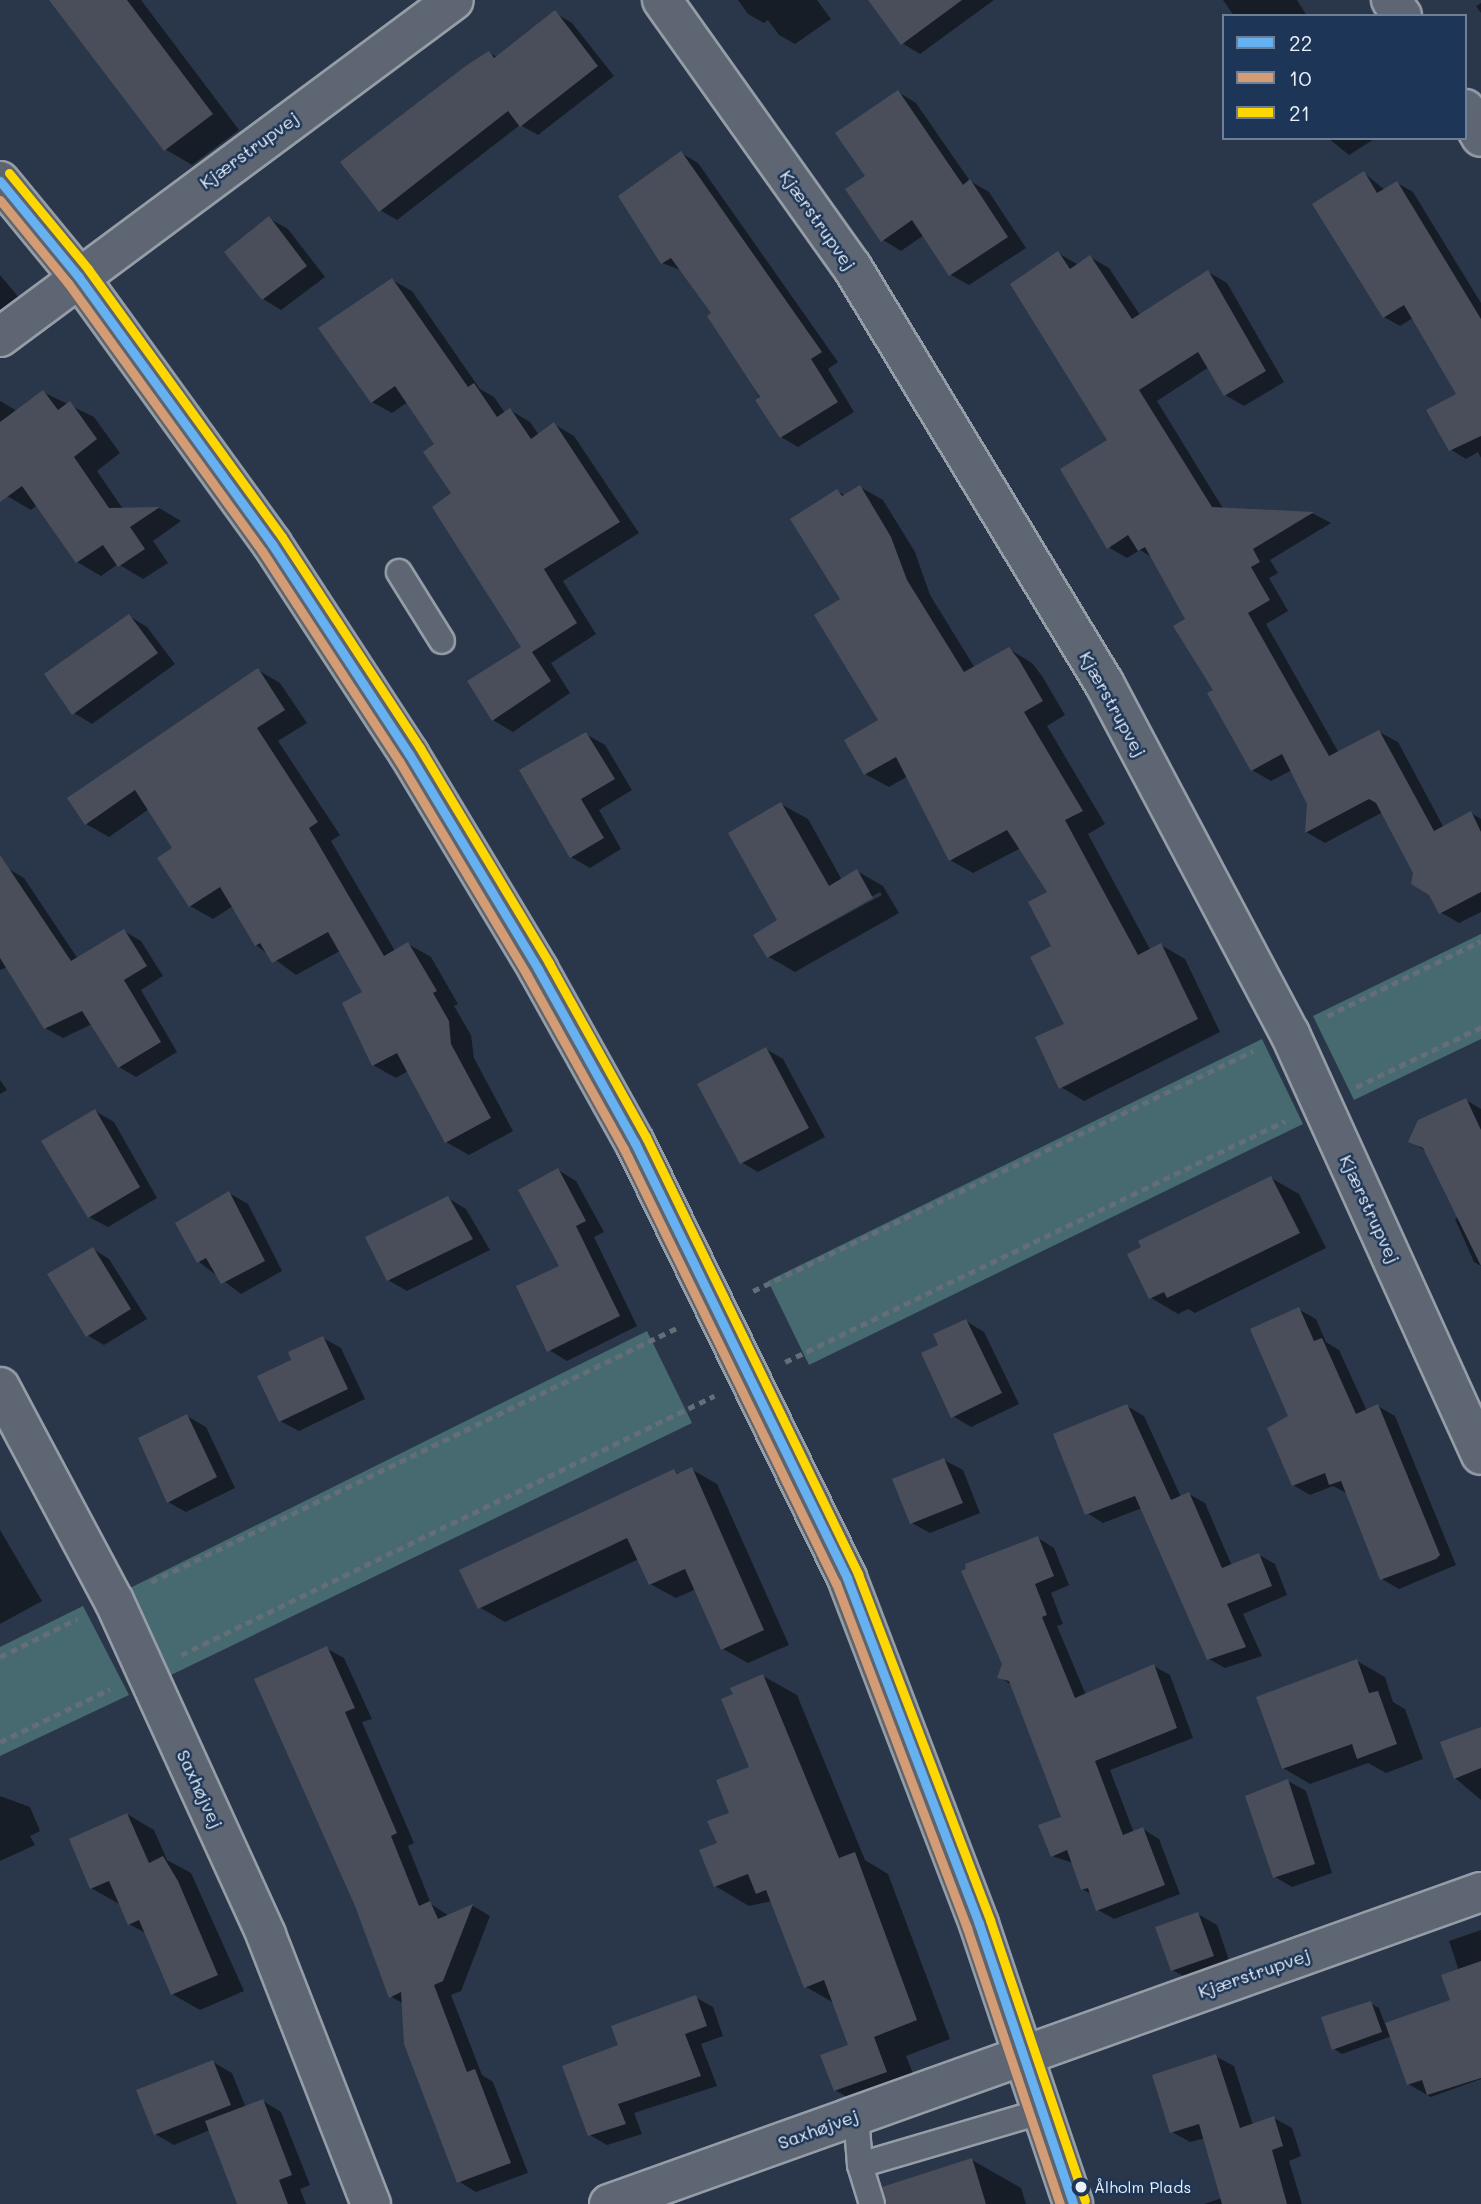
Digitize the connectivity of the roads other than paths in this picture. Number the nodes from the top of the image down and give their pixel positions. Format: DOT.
graph roads {
  1 [pos="454,0"];
  2 [pos="662,0"];
  3 [pos="1467,112"];
  4 [pos="1481,137"];
  5 [pos="0,181"];
  6 [pos="78,276"];
  7 [pos="0,337"];
  8 [pos="398,572"];
  9 [pos="442,641"];
  10 [pos="0,1387"];
  11 [pos="1481,1455"];
  12 [pos="1481,1892"];
  13 [pos="1026,2053"];
  14 [pos="1044,2111"];
  15 [pos="856,2115"];
  16 [pos="860,2165"];
  17 [pos="371,2204"];
  18 [pos="609,2204"];
  19 [pos="872,2204"];
  20 [pos="1073,2204"];
  1 -- 6 [label="street, Kjærstrupvej"];
  2 -- 11 [label="street, Kjærstrupvej"];
  3 -- 4 [label="street"];
  5 -- 6 [label="main road"];
  6 -- 7 [label="street"];
  6 -- 13 [label="main road"];
  8 -- 9 [label="lane"];
  10 -- 17 [label="street, Saxhøjvej"];
  12 -- 13 [label="street, Kjærstrupvej"];
  13 -- 14 [label="main road"];
  13 -- 15 [label="street, Saxhøjvej"];
  14 -- 16 [label="lane"];
  14 -- 20 [label="main road"];
  15 -- 16 [label="lane"];
  15 -- 18 [label="street, Saxhøjvej"];
  16 -- 19 [label="lane"];
}
